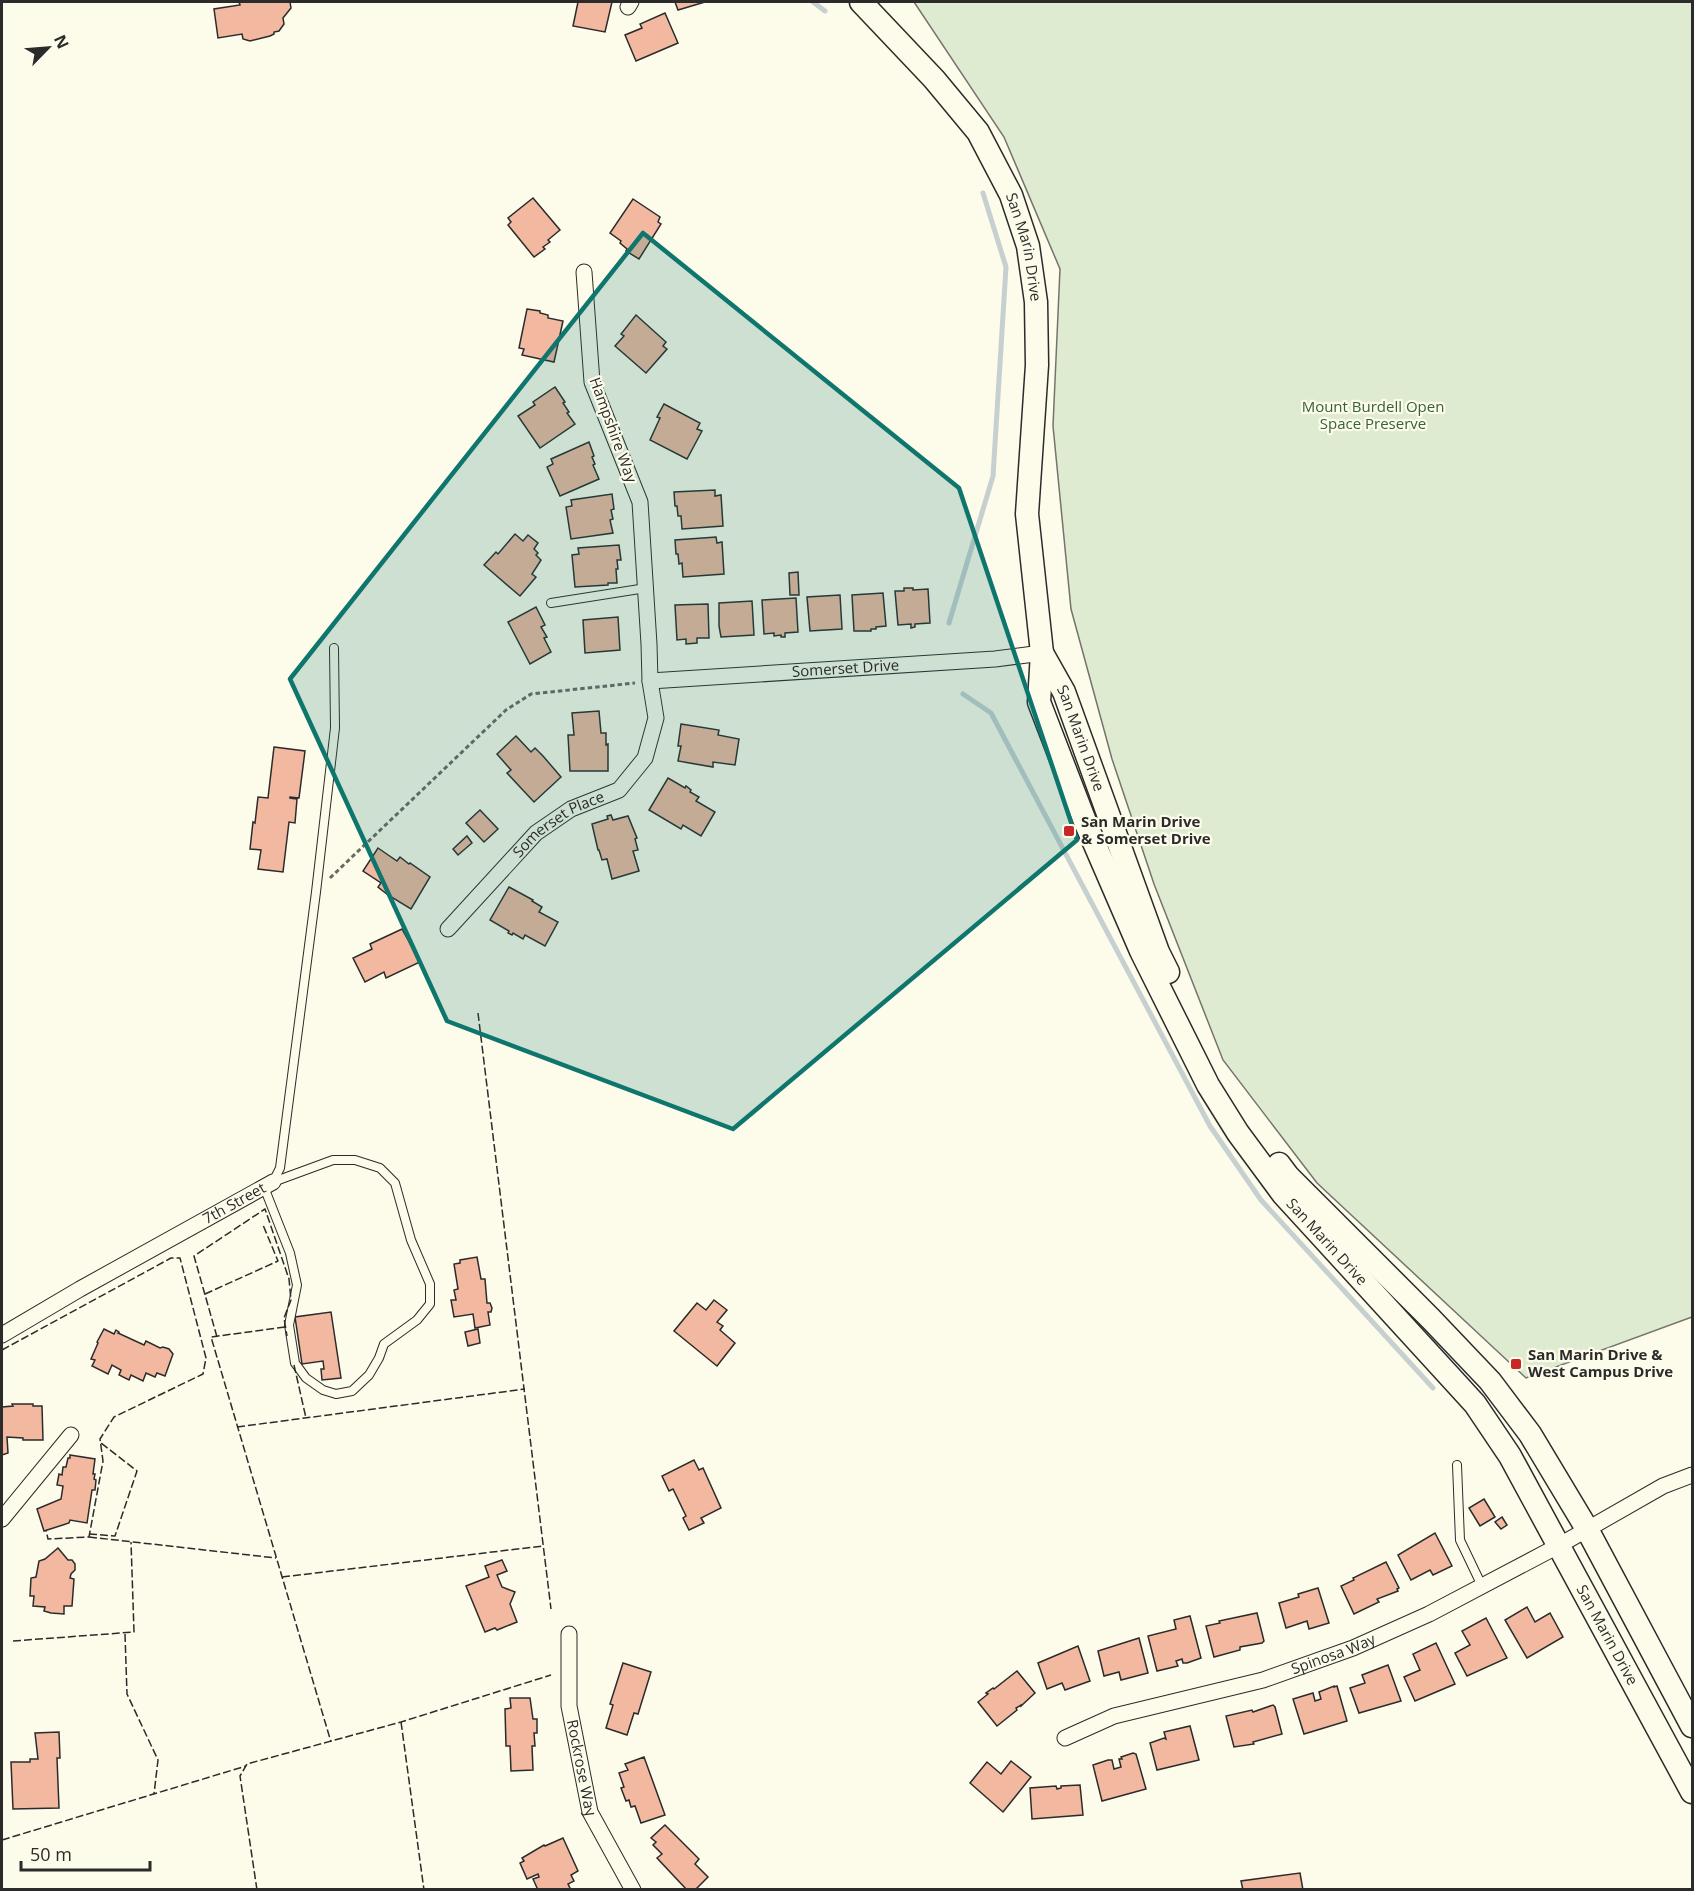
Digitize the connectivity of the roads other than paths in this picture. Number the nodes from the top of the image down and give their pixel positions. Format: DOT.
graph roads {
  1 [pos="861,2"];
  2 [pos="584,272"];
  3 [pos="646,588"];
  4 [pos="551,603"];
  5 [pos="334,648"];
  6 [pos="1042,653"];
  7 [pos="650,681"];
  8 [pos="448,929"];
  9 [pos="268,1185"];
  10 [pos="2,1335"];
  11 [pos="71,1435"];
  12 [pos="1457,1465"];
  13 [pos="1692,1475"];
  14 [pos="2,1519"];
  15 [pos="1587,1529"];
  16 [pos="1558,1546"];
  17 [pos="1482,1586"];
  18 [pos="569,1634"];
  19 [pos="1692,1726"];
  20 [pos="1065,1738"];
  21 [pos="1692,1792"];
  22 [pos="633,1890"];
  1 -- 6 [label="main road, San Marin Drive"];
  2 -- 3 [label="street, Hampshire Way"];
  3 -- 4 [label="lane"];
  3 -- 7 [label="street, Hampshire Way"];
  5 -- 9 [label="lane, 7th Street"];
  6 -- 7 [label="street, Somerset Drive"];
  6 -- 15 [label="main road, San Marin Drive"];
  6 -- 16 [label="main road, San Marin Drive"];
  7 -- 8 [label="street, Somerset Place"];
  9 -- 9 [label="lane"];
  9 -- 10 [label="street, 7th Street"];
  11 -- 14 [label="street"];
  12 -- 17 [label="lane"];
  13 -- 15 [label="street, Spinosa Way"];
  15 -- 16 [label="street, Spinosa Way"];
  15 -- 19 [label="main road, San Marin Drive"];
  16 -- 17 [label="street, Spinosa Way"];
  16 -- 21 [label="main road, San Marin Drive"];
  17 -- 20 [label="street, Spinosa Way"];
  18 -- 22 [label="street, Rockrose Way"];
}
